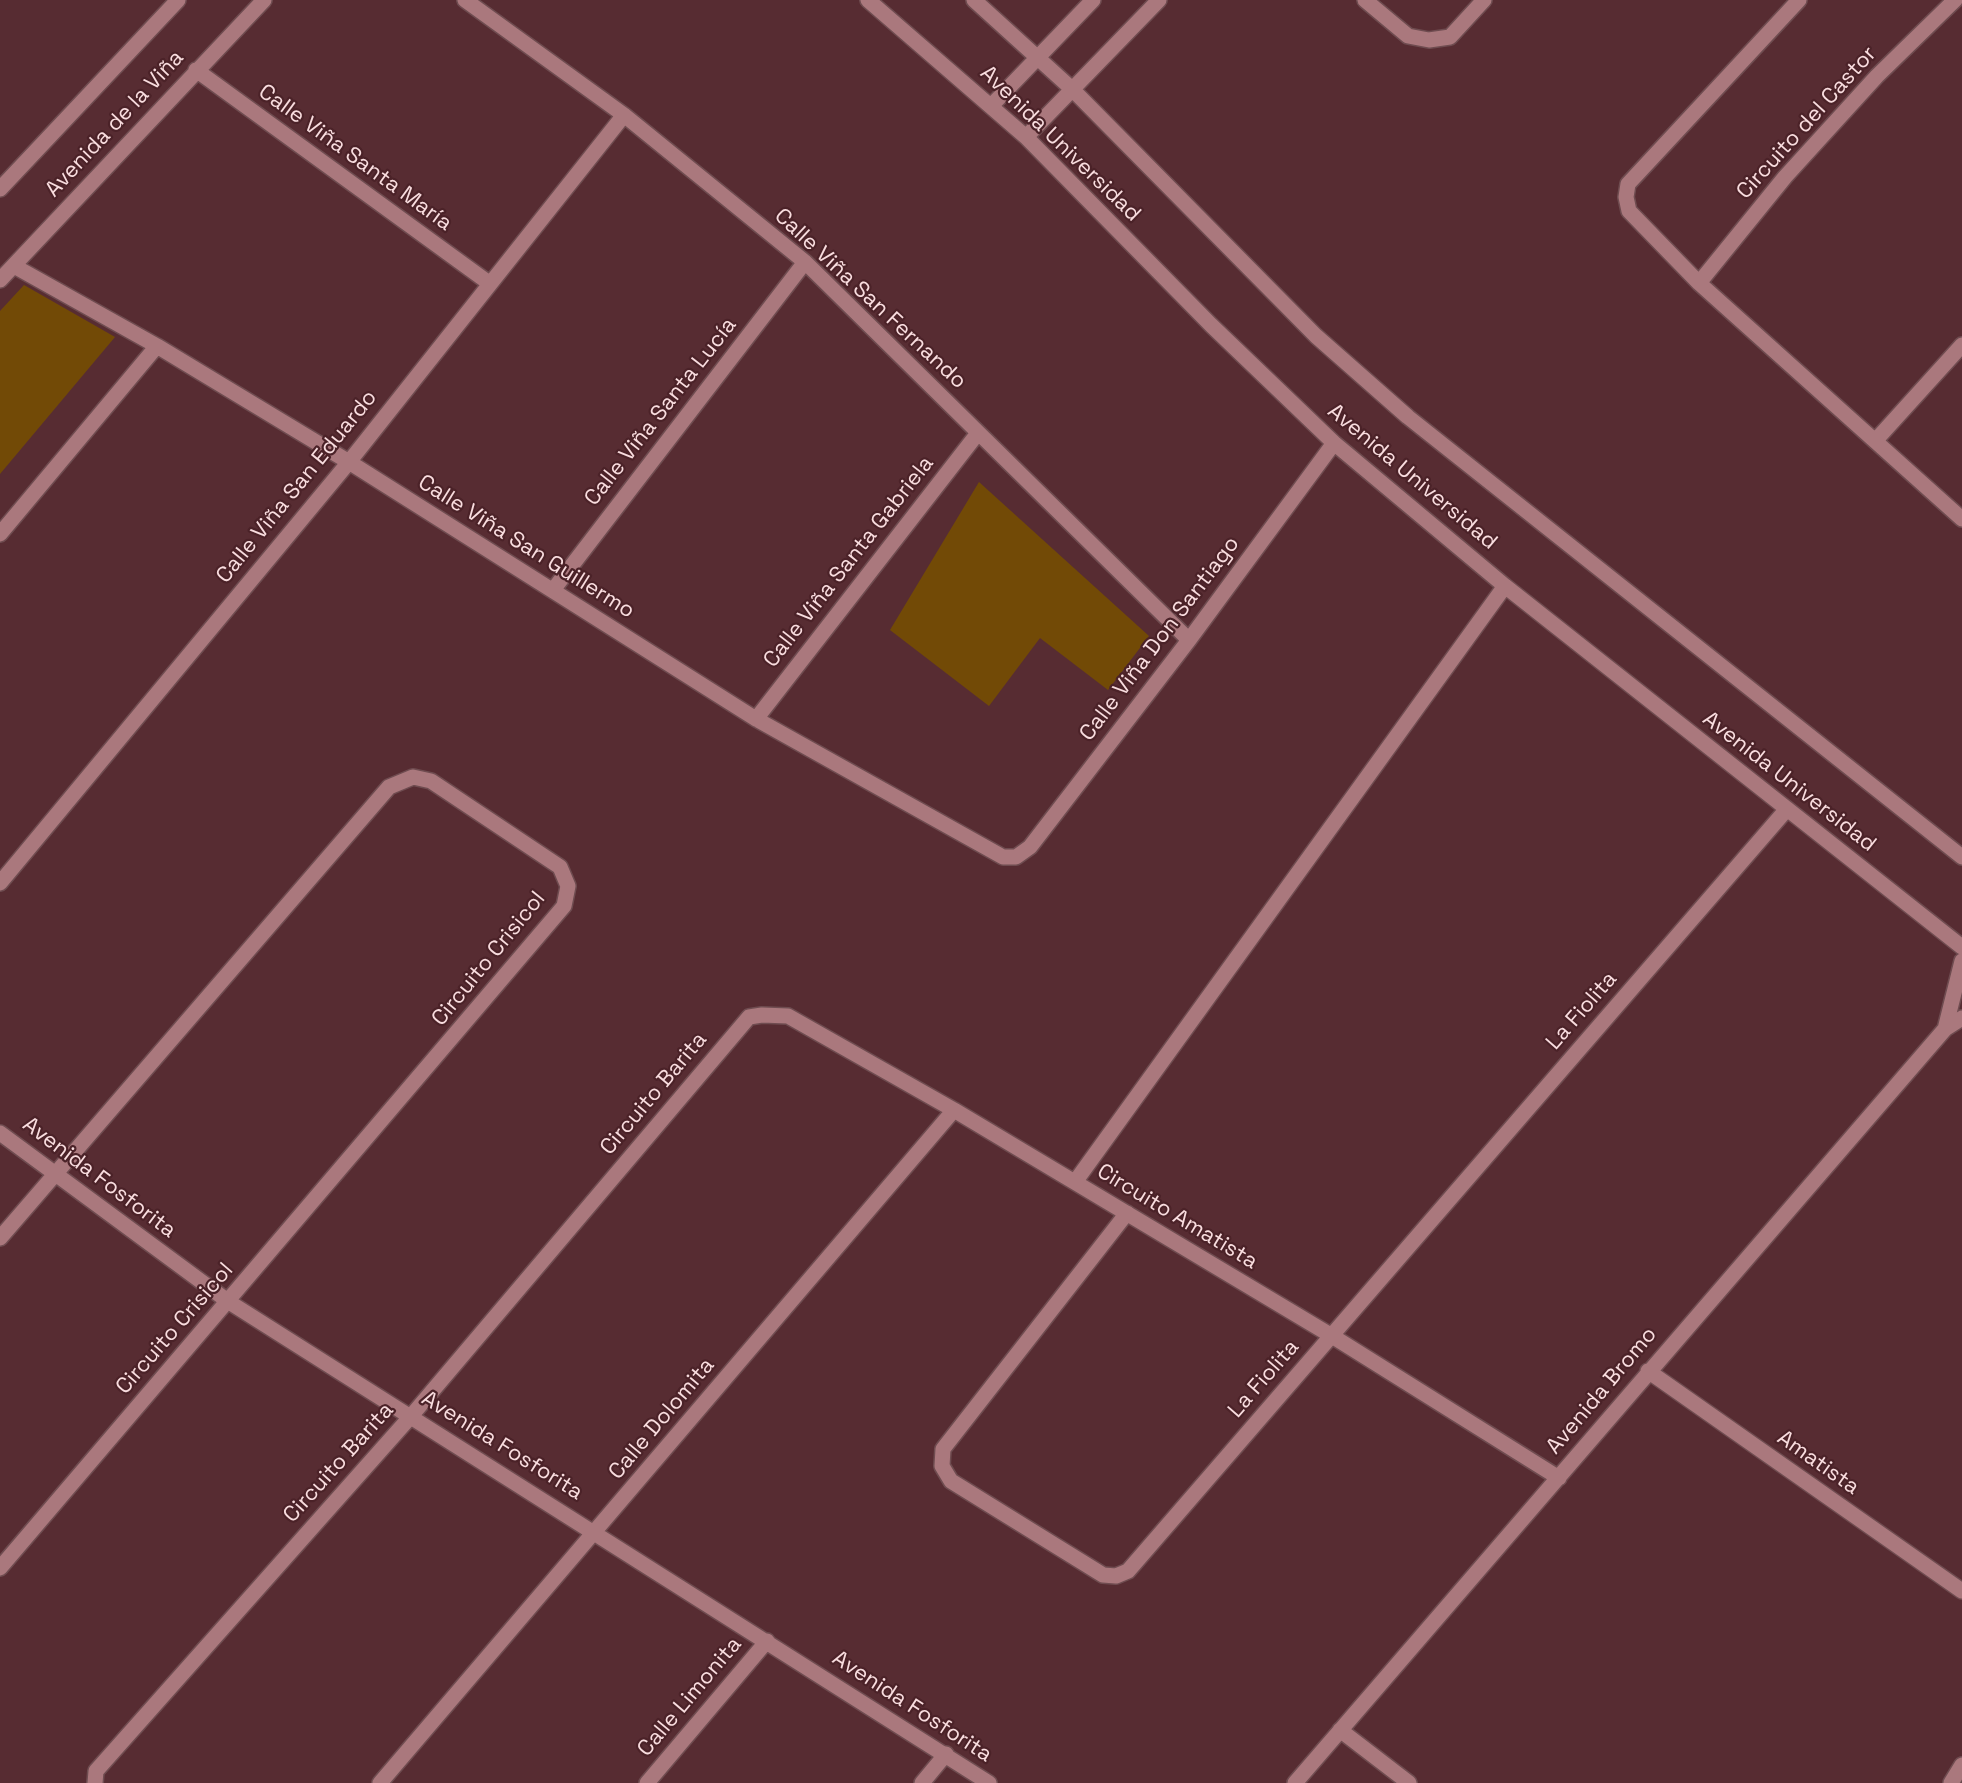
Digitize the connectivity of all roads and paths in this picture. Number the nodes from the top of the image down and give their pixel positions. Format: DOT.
graph roads {
  1 [pos="178,0"];
  2 [pos="264,0"];
  3 [pos="465,0"];
  4 [pos="868,0"];
  5 [pos="974,0"];
  6 [pos="1093,0"];
  7 [pos="1159,0"];
  8 [pos="1365,0"];
  9 [pos="1484,0"];
  10 [pos="1799,0"];
  11 [pos="1955,0"];
  12 [pos="1038,57"];
  13 [pos="196,70"];
  14 [pos="1072,89"];
  15 [pos="992,105"];
  16 [pos="624,115"];
  17 [pos="1026,136"];
  18 [pos="0,189"];
  19 [pos="805,262"];
  20 [pos="14,266"];
  21 [pos="0,280"];
  22 [pos="489,283"];
  23 [pos="1699,283"];
  24 [pos="1962,345"];
  25 [pos="157,346"];
  26 [pos="978,433"];
  27 [pos="1876,440"];
  28 [pos="1334,443"];
  29 [pos="349,462"];
  30 [pos="1962,519"];
  31 [pos="0,534"];
  32 [pos="1506,585"];
  33 [pos="553,590"];
  34 [pos="1189,640"];
  35 [pos="756,719"];
  36 [pos="1787,809"];
  37 [pos="1016,856"];
  38 [pos="1962,857"];
  39 [pos="0,883"];
  40 [pos="1962,947"];
  41 [pos="1962,961"];
  42 [pos="762,1015"];
  43 [pos="1962,1018"];
  44 [pos="1945,1029"];
  45 [pos="954,1110"];
  46 [pos="0,1133"];
  47 [pos="55,1175"];
  48 [pos="1075,1182"];
  49 [pos="1127,1214"];
  50 [pos="0,1238"];
  51 [pos="230,1302"];
  52 [pos="1332,1336"];
  53 [pos="1648,1371"];
  54 [pos="411,1415"];
  55 [pos="1559,1479"];
  56 [pos="596,1532"];
  57 [pos="0,1568"];
  58 [pos="1962,1591"];
  59 [pos="767,1641"];
  60 [pos="1340,1730"];
  61 [pos="946,1754"];
  62 [pos="1962,1765"];
  63 [pos="95,1783"];
  64 [pos="380,1783"];
  65 [pos="647,1783"];
  66 [pos="922,1783"];
  67 [pos="989,1783"];
  68 [pos="1295,1783"];
  69 [pos="1409,1783"];
  70 [pos="1951,1783"];
  1 -- 18 [label="street, Avenida de la Viña"];
  2 -- 13 [label="street, Avenida de la Viña"];
  3 -- 16 [label="street, Calle Viña San Fernando"];
  4 -- 15 [label="street, Avenida Universidad"];
  5 -- 12 [label="street, Avenida Universidad"];
  6 -- 12 [label="street"];
  7 -- 14 [label="street"];
  8 -- 9 [label="street"];
  10 -- 23 [label="street"];
  11 -- 23 [label="street, Circuito del Castor"];
  12 -- 14 [label="street, Avenida Universidad"];
  12 -- 15 [label="street"];
  13 -- 20 [label="street, Avenida de la Viña"];
  13 -- 22 [label="street, Calle Viña Santa María"];
  14 -- 17 [label="street"];
  14 -- 38 [label="street, Avenida Universidad"];
  15 -- 17 [label="street, Avenida Universidad"];
  16 -- 19 [label="street, Calle Viña San Fernando"];
  16 -- 22 [label="street, Calle Viña San Eduardo"];
  17 -- 28 [label="street, Avenida Universidad"];
  19 -- 26 [label="street, Calle Viña San Fernando"];
  19 -- 33 [label="street, Calle Viña Santa Lucía"];
  20 -- 21 [label="street, Avenida de la Viña"];
  20 -- 25 [label="street, Calle Viña San Guillermo"];
  22 -- 29 [label="street, Calle Viña San Eduardo"];
  23 -- 27 [label="street"];
  24 -- 27 [label="street"];
  25 -- 29 [label="street, Calle Viña San Guillermo"];
  25 -- 31 [label="street"];
  26 -- 34 [label="street, Calle Viña San Fernando"];
  26 -- 35 [label="street, Calle Viña Santa Gabriela"];
  27 -- 30 [label="street"];
  28 -- 32 [label="street, Avenida Universidad"];
  28 -- 34 [label="street, Calle Viña Don Santiago"];
  29 -- 33 [label="street, Calle Viña San Guillermo"];
  29 -- 39 [label="street, Calle Viña San Eduardo"];
  32 -- 36 [label="street, Avenida Universidad"];
  32 -- 48 [label="street"];
  33 -- 35 [label="street, Calle Viña San Guillermo"];
  34 -- 37 [label="street, Calle Viña Don Santiago"];
  35 -- 37 [label="street, Calle Viña San Guillermo"];
  36 -- 40 [label="street, Avenida Universidad"];
  36 -- 52 [label="street, La Fiolita"];
  41 -- 44 [label="street, Avenida Bromo"];
  42 -- 45 [label="street, Circuito Amatista"];
  42 -- 54 [label="street, Circuito Barita"];
  43 -- 44 [label="street, Avenida Bromo"];
  44 -- 53 [label="street, Avenida Bromo"];
  45 -- 48 [label="street, Circuito Amatista"];
  45 -- 56 [label="street, Calle Dolomita"];
  46 -- 47 [label="street, Avenida Fosforita"];
  47 -- 50 [label="street, Circuito Crisicol"];
  47 -- 51 [label="street, Avenida Fosforita"];
  47 -- 51 [label="street, Circuito Crisicol"];
  48 -- 49 [label="street, Circuito Amatista"];
  49 -- 52 [label="street, Circuito Amatista"];
  49 -- 52 [label="street, La Fiolita"];
  51 -- 54 [label="street, Avenida Fosforita"];
  51 -- 57 [label="street, Circuito Crisicol"];
  52 -- 55 [label="street, Circuito Amatista"];
  53 -- 55 [label="street, Avenida Bromo"];
  53 -- 58 [label="street, Amatista"];
  54 -- 56 [label="street, Avenida Fosforita"];
  54 -- 63 [label="street, Circuito Barita"];
  55 -- 60 [label="street, Avenida Bromo"];
  56 -- 59 [label="street, Avenida Fosforita"];
  56 -- 64 [label="street, Calle Dolomita"];
  59 -- 61 [label="street, Avenida Fosforita"];
  59 -- 65 [label="street, Calle Limonita"];
  60 -- 68 [label="street, Avenida Bromo"];
  60 -- 69 [label="street"];
  61 -- 66 [label="street"];
  61 -- 67 [label="street, Avenida Fosforita"];
  62 -- 70 [label="street"];
}
